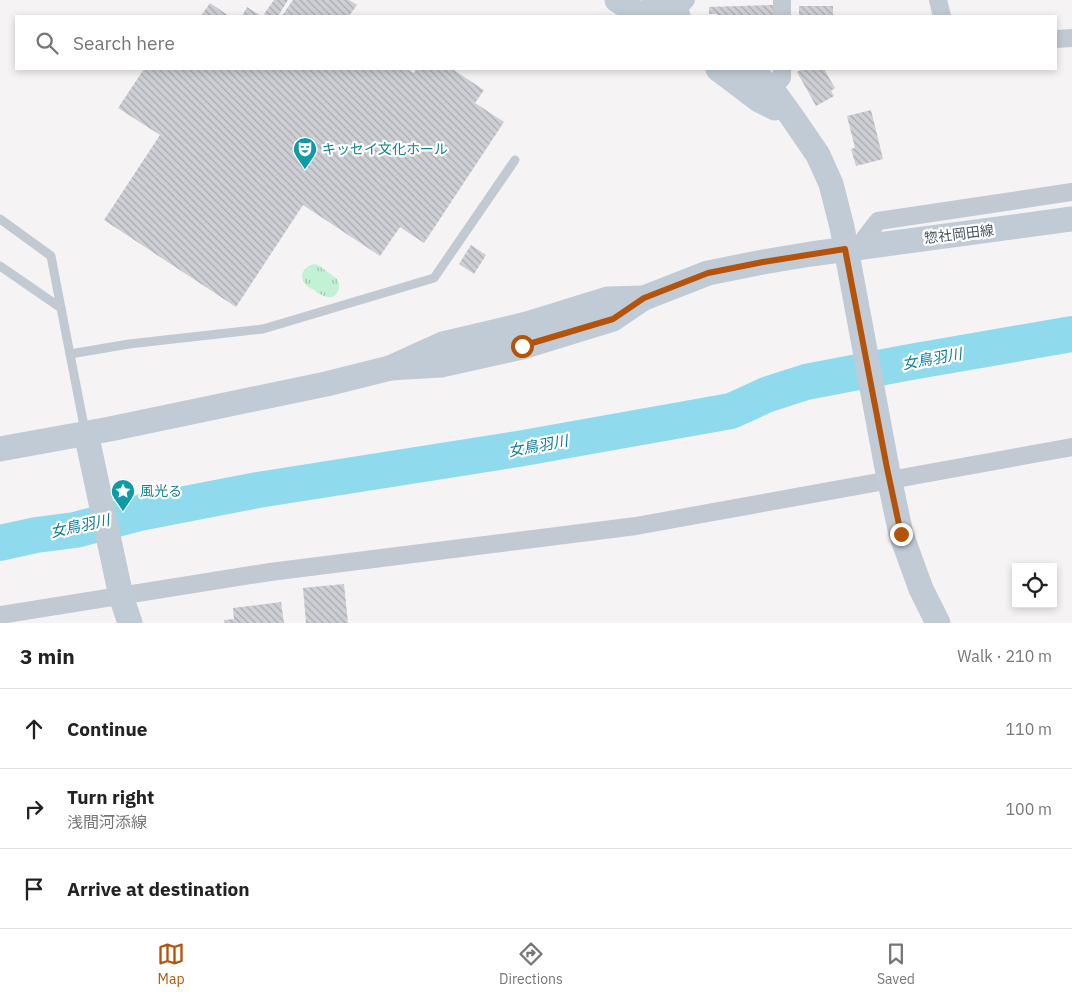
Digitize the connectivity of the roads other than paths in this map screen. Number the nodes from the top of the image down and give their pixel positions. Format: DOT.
graph roads {
  1 [pos="617,0"];
  2 [pos="782,0"];
  3 [pos="938,0"];
  4 [pos="640,15"];
  5 [pos="782,15"];
  6 [pos="942,15"];
  7 [pos="1072,38"];
  8 [pos="1057,39"];
  9 [pos="719,70"];
  10 [pos="752,70"];
  11 [pos="777,79"];
  12 [pos="792,116"];
  13 [pos="515,160"];
  14 [pos="1072,192"];
  15 [pos="0,219"];
  16 [pos="1072,219"];
  17 [pos="852,248"];
  18 [pos="0,266"];
  19 [pos="61,308"];
  20 [pos="70,354"];
  21 [pos="88,440"];
  22 [pos="1072,447"];
  23 [pos="0,449"];
  24 [pos="888,474"];
  25 [pos="120,591"];
  26 [pos="0,615"];
  27 [pos="130,623"];
  28 [pos="938,623"];
  1 -- 4 [label="street"];
  2 -- 5 [label="street"];
  3 -- 6 [label="street"];
  7 -- 8 [label="street"];
  9 -- 12 [label="street"];
  10 -- 11 [label="street"];
  11 -- 12 [label="street"];
  12 -- 17 [label="street"];
  13 -- 20 [label="lane"];
  14 -- 17 [label="street"];
  15 -- 19 [label="lane"];
  16 -- 17 [label="street, 惣社岡田線"];
  17 -- 21 [label="street, 惣社岡田線"];
  17 -- 24 [label="street"];
  18 -- 19 [label="lane"];
  19 -- 20 [label="lane"];
  20 -- 21 [label="lane"];
  21 -- 23 [label="street, 惣社岡田線"];
  21 -- 25 [label="street"];
  22 -- 24 [label="street"];
  24 -- 25 [label="street"];
  24 -- 28 [label="street"];
  25 -- 26 [label="street"];
  25 -- 27 [label="street"];
}
